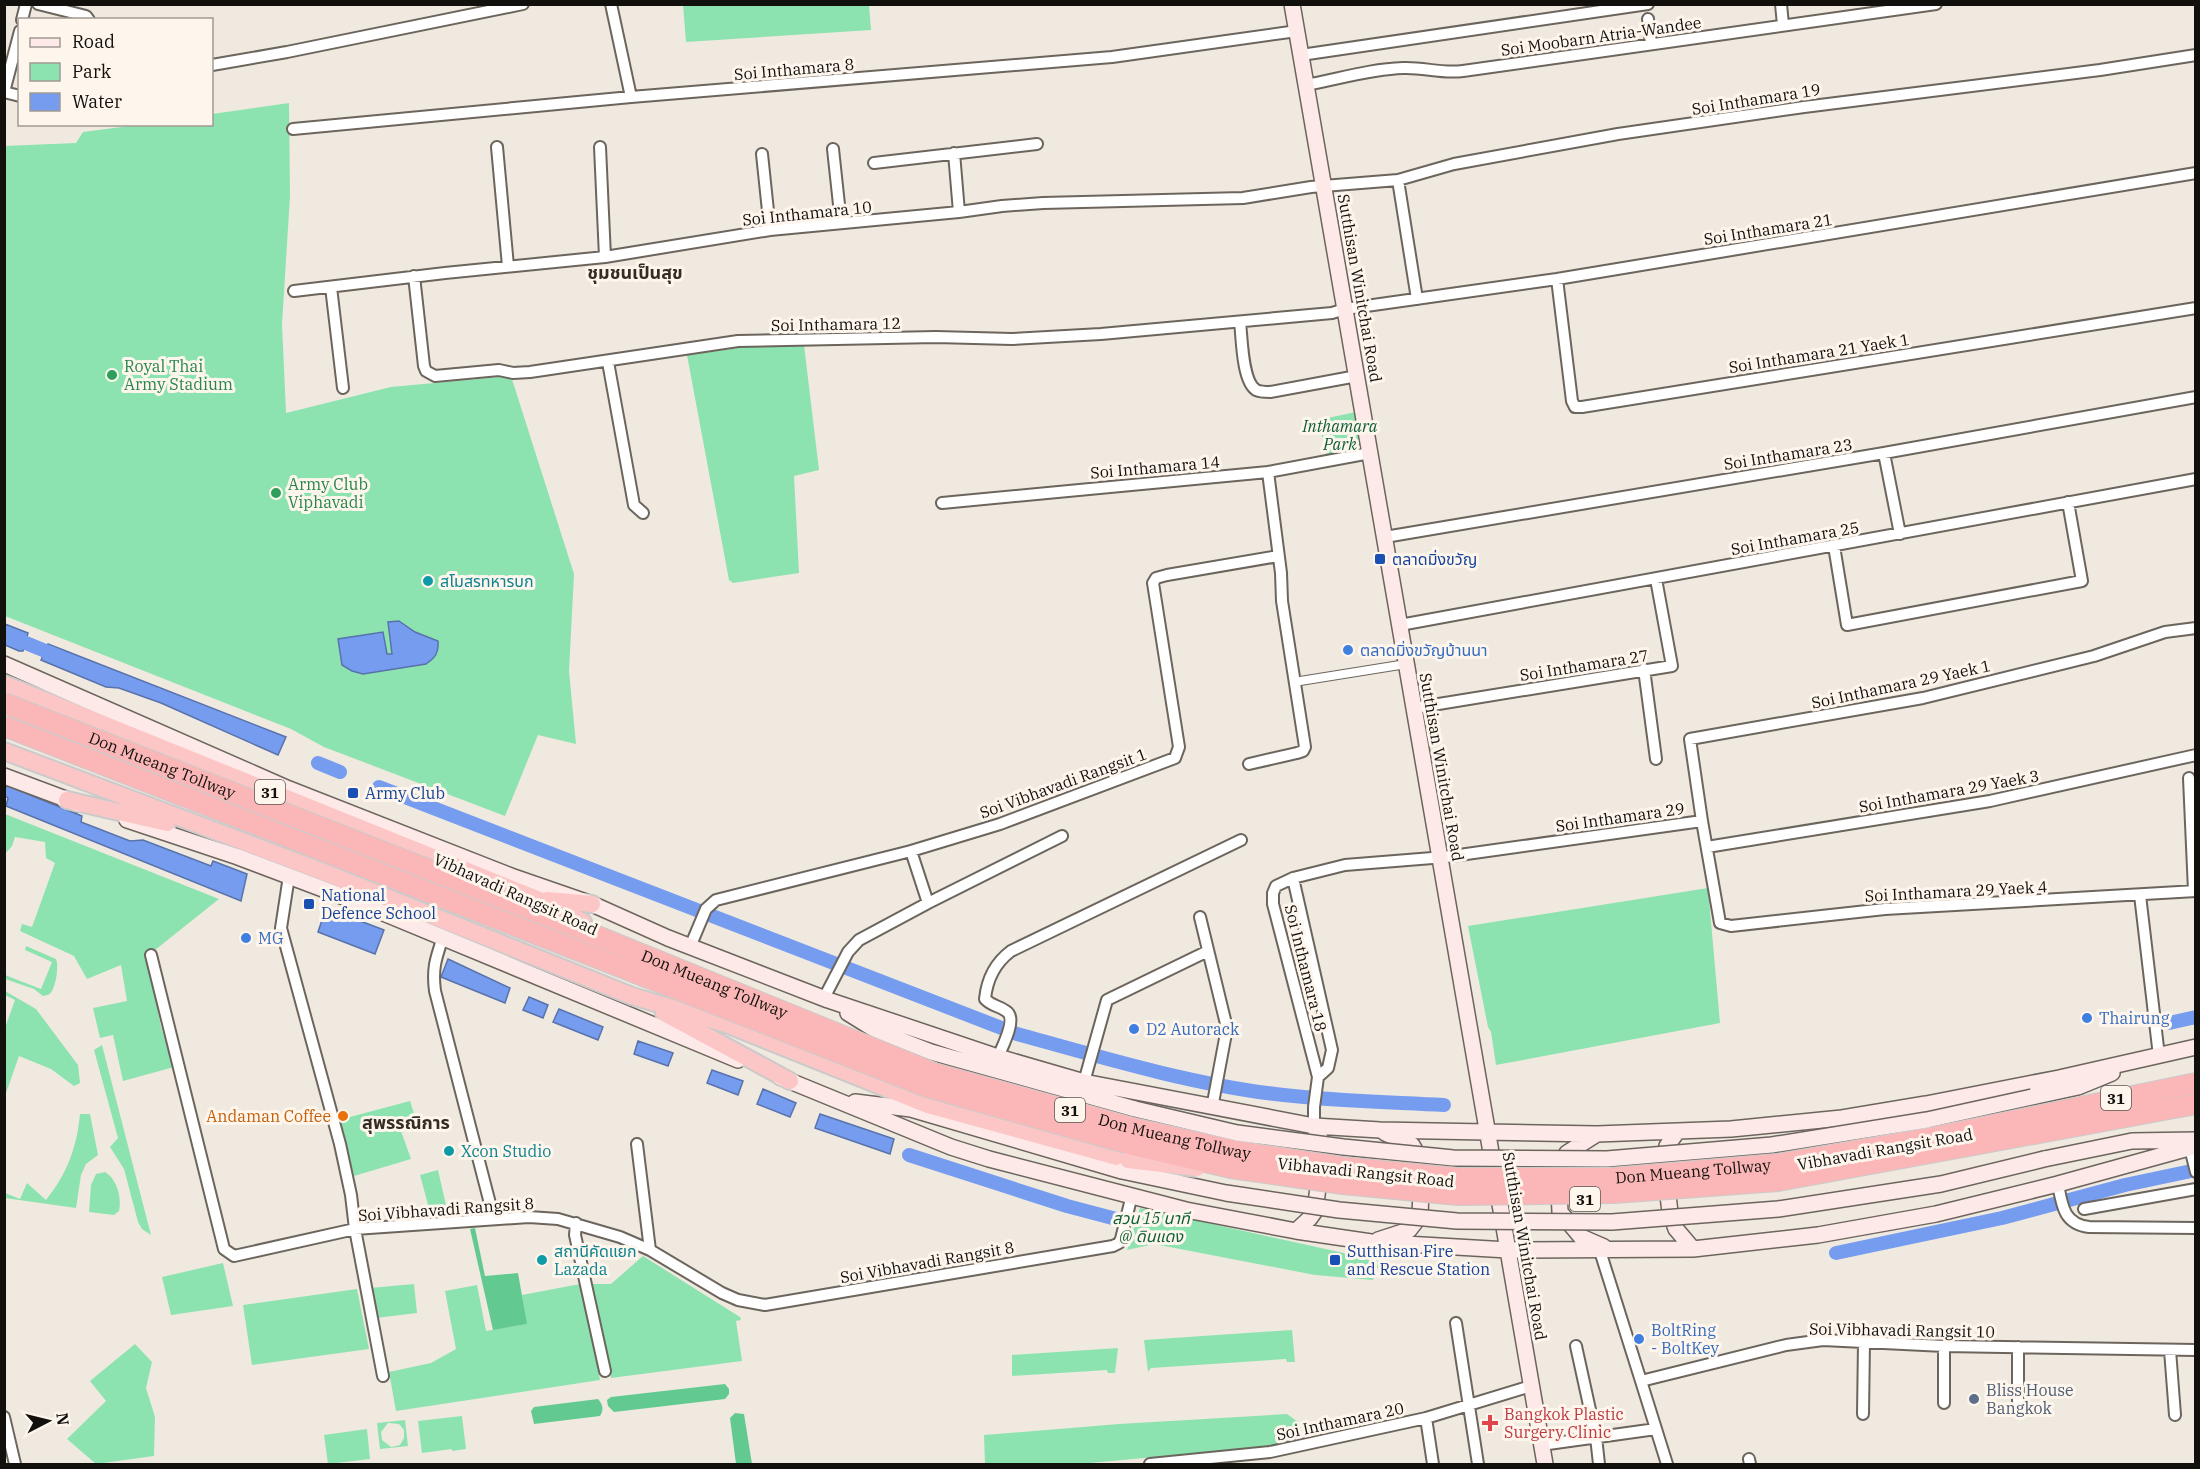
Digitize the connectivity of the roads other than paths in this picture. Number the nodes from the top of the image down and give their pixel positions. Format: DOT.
graph roads {
  1 [pos="38,4"];
  2 [pos="523,4"];
  3 [pos="1292,4"];
  4 [pos="1648,4"];
  5 [pos="1781,4"];
  6 [pos="1849,4"];
  7 [pos="1936,4"];
  8 [pos="615,5"];
  9 [pos="1917,6"];
  10 [pos="1850,16"];
  11 [pos="88,18"];
  12 [pos="1648,19"];
  13 [pos="1783,25"];
  14 [pos="1297,31"];
  15 [pos="18,39"];
  16 [pos="1651,44"];
  17 [pos="1301,55"];
  18 [pos="2196,56"];
  19 [pos="213,64"];
  20 [pos="1306,85"];
  21 [pos="4,92"];
  22 [pos="631,97"];
  23 [pos="293,129"];
  24 [pos="1037,144"];
  25 [pos="497,147"];
  26 [pos="600,147"];
  27 [pos="833,149"];
  28 [pos="954,153"];
  29 [pos="762,154"];
  30 [pos="874,163"];
  31 [pos="2196,173"];
  32 [pos="1398,180"];
  33 [pos="1324,186"];
  34 [pos="959,212"];
  35 [pos="841,223"];
  36 [pos="770,230"];
  37 [pos="605,257"];
  38 [pos="508,266"];
  39 [pos="414,276"];
  40 [pos="1557,279"];
  41 [pos="330,287"];
  42 [pos="294,291"];
  43 [pos="1417,299"];
  44 [pos="2196,308"];
  45 [pos="1345,309"];
  46 [pos="1240,322"];
  47 [pos="608,362"];
  48 [pos="1357,376"];
  49 [pos="343,388"];
  50 [pos="2196,397"];
  51 [pos="1370,453"];
  52 [pos="1884,453"];
  53 [pos="1268,471"];
  54 [pos="2196,479"];
  55 [pos="2068,502"];
  56 [pos="942,503"];
  57 [pos="644,513"];
  58 [pos="1900,534"];
  59 [pos="1385,537"];
  60 [pos="1834,546"];
  61 [pos="1278,556"];
  62 [pos="1656,579"];
  63 [pos="1400,625"];
  64 [pos="2196,628"];
  65 [pos="4,664"];
  66 [pos="1406,664"];
  67 [pos="1644,669"];
  68 [pos="1294,682"];
  69 [pos="4,684"];
  70 [pos="4,703"];
  71 [pos="1414,708"];
  72 [pos="4,726"];
  73 [pos="4,751"];
  74 [pos="2196,755"];
  75 [pos="1656,759"];
  76 [pos="1249,764"];
  77 [pos="4,776"];
  78 [pos="2189,778"];
  79 [pos="67,800"];
  80 [pos="1702,821"];
  81 [pos="224,836"];
  82 [pos="1062,836"];
  83 [pos="1241,840"];
  84 [pos="1707,847"];
  85 [pos="911,851"];
  86 [pos="1439,857"];
  87 [pos="289,876"];
  88 [pos="1293,878"];
  89 [pos="2195,891"];
  90 [pos="2140,896"];
  91 [pos="537,899"];
  92 [pos="928,903"];
  93 [pos="591,904"];
  94 [pos="1200,917"];
  95 [pos="1720,923"];
  96 [pos="443,937"];
  97 [pos="690,947"];
  98 [pos="1208,951"];
  99 [pos="151,955"];
  100 [pos="632,996"];
  101 [pos="826,999"];
  102 [pos="2196,1047"];
  103 [pos="998,1057"];
  104 [pos="2153,1057"];
  105 [pos="1318,1077"];
  106 [pos="2196,1077"];
  107 [pos="790,1081"];
  108 [pos="1084,1082"];
  109 [pos="2196,1083"];
  110 [pos="833,1099"];
  111 [pos="2196,1106"];
  112 [pos="1212,1108"];
  113 [pos="1311,1125"];
  114 [pos="2038,1127"];
  115 [pos="1380,1130"];
  116 [pos="1677,1132"];
  117 [pos="1487,1133"];
  118 [pos="1597,1134"];
  119 [pos="637,1144"];
  120 [pos="2193,1149"];
  121 [pos="1125,1165"];
  122 [pos="2196,1172"];
  123 [pos="2059,1188"];
  124 [pos="2196,1190"];
  125 [pos="1132,1195"];
  126 [pos="2084,1209"];
  127 [pos="494,1219"];
  128 [pos="576,1223"];
  129 [pos="2196,1228"];
  130 [pos="355,1229"];
  131 [pos="1296,1231"];
  132 [pos="1371,1242"];
  133 [pos="1693,1249"];
  134 [pos="650,1250"];
  135 [pos="1508,1250"];
  136 [pos="1606,1251"];
  137 [pos="1456,1323"];
  138 [pos="1864,1343"];
  139 [pos="1576,1346"];
  140 [pos="1944,1346"];
  141 [pos="2018,1347"];
  142 [pos="2170,1350"];
  143 [pos="2196,1350"];
  144 [pos="605,1371"];
  145 [pos="383,1376"];
  146 [pos="1641,1381"];
  147 [pos="1531,1386"];
  148 [pos="1944,1403"];
  149 [pos="2018,1403"];
  150 [pos="1469,1404"];
  151 [pos="1863,1414"];
  152 [pos="2175,1415"];
  153 [pos="4,1417"];
  154 [pos="1426,1418"];
  155 [pos="1656,1429"];
  156 [pos="1596,1437"];
  157 [pos="1541,1445"];
  158 [pos="15,1464"];
  159 [pos="1150,1464"];
  160 [pos="1433,1464"];
  161 [pos="1479,1464"];
  162 [pos="1545,1464"];
  163 [pos="1599,1464"];
  164 [pos="1667,1464"];
  1 -- 11 [label="street"];
  2 -- 19 [label="street"];
  3 -- 14 [label="main road, Sutthisan Winitchai Road"];
  4 -- 17 [label="street"];
  5 -- 13 [label="street"];
  6 -- 10 [label="street"];
  7 -- 9 [label="street, Soi Moobarn Atria-Wandee"];
  8 -- 22 [label="street"];
  9 -- 10 [label="street, Soi Moobarn Atria-Wandee"];
  10 -- 13 [label="street, Soi Moobarn Atria-Wandee"];
  12 -- 16 [label="street"];
  13 -- 16 [label="street, Soi Moobarn Atria-Wandee"];
  14 -- 17 [label="main road, Sutthisan Winitchai Road"];
  14 -- 22 [label="street, Soi Inthamara 8"];
  15 -- 21 [label="street"];
  16 -- 20 [label="street, Soi Moobarn Atria-Wandee"];
  17 -- 20 [label="main road, Sutthisan Winitchai Road"];
  18 -- 32 [label="street, Soi Inthamara 19"];
  20 -- 33 [label="main road, Sutthisan Winitchai Road"];
  22 -- 23 [label="street, Soi Inthamara 8"];
  24 -- 28 [label="street"];
  25 -- 38 [label="street"];
  26 -- 37 [label="street"];
  27 -- 35 [label="street"];
  28 -- 30 [label="street"];
  28 -- 34 [label="street"];
  29 -- 36 [label="street"];
  31 -- 40 [label="street, Soi Inthamara 21"];
  32 -- 33 [label="street, Soi Inthamara 19"];
  32 -- 43 [label="street"];
  33 -- 34 [label="street, Soi Inthamara 10"];
  33 -- 45 [label="main road, Sutthisan Winitchai Road"];
  34 -- 35 [label="street, Soi Inthamara 10"];
  35 -- 36 [label="street, Soi Inthamara 10"];
  36 -- 37 [label="street, Soi Inthamara 10"];
  37 -- 38 [label="street, Soi Inthamara 10"];
  38 -- 39 [label="street, Soi Inthamara 10"];
  39 -- 41 [label="street, Soi Inthamara 10"];
  39 -- 47 [label="street, Soi Inthamara 12"];
  40 -- 43 [label="street, Soi Inthamara 21"];
  40 -- 44 [label="street, Soi Inthamara 21 Yaek 1"];
  41 -- 42 [label="street, Soi Inthamara 10"];
  41 -- 49 [label="street"];
  43 -- 45 [label="street, Soi Inthamara 21"];
  45 -- 46 [label="street, Soi Inthamara 12"];
  45 -- 48 [label="main road, Sutthisan Winitchai Road"];
  46 -- 47 [label="street, Soi Inthamara 12"];
  46 -- 48 [label="street"];
  47 -- 57 [label="street"];
  48 -- 51 [label="main road, Sutthisan Winitchai Road"];
  50 -- 52 [label="street, Soi Inthamara 23"];
  51 -- 53 [label="street, Soi Inthamara 14"];
  51 -- 59 [label="main road, Sutthisan Winitchai Road"];
  52 -- 58 [label="street"];
  52 -- 59 [label="street, Soi Inthamara 23"];
  53 -- 56 [label="street, Soi Inthamara 14"];
  53 -- 61 [label="street"];
  54 -- 55 [label="street, Soi Inthamara 25"];
  55 -- 58 [label="street, Soi Inthamara 25"];
  55 -- 60 [label="street"];
  58 -- 60 [label="street, Soi Inthamara 25"];
  59 -- 63 [label="main road, Sutthisan Winitchai Road"];
  60 -- 62 [label="street, Soi Inthamara 25"];
  61 -- 68 [label="street"];
  61 -- 85 [label="street, Soi Vibhavadi Rangsit 1"];
  62 -- 63 [label="street, Soi Inthamara 25"];
  62 -- 67 [label="street, Soi Inthamara 27"];
  63 -- 66 [label="main road, Sutthisan Winitchai Road"];
  64 -- 80 [label="street, Soi Inthamara 29 Yaek 1"];
  65 -- 93 [label="main road, Vibhavadi Rangsit Road / 31"];
  66 -- 68 [label="street"];
  66 -- 71 [label="main road, Sutthisan Winitchai Road"];
  67 -- 71 [label="street, Soi Inthamara 27"];
  67 -- 75 [label="street"];
  68 -- 76 [label="street"];
  69 -- 91 [label="highway, Vibhavadi Rangsit Road / 31"];
  70 -- 109 [label="highway, Don Mueang Tollway / 31, bridge"];
  71 -- 86 [label="main road, Sutthisan Winitchai Road"];
  72 -- 111 [label="highway, Don Mueang Tollway / 31, bridge"];
  73 -- 81 [label="highway, Vibhavadi Rangsit Road / 31"];
  74 -- 84 [label="street, Soi Inthamara 29 Yaek 3"];
  77 -- 79 [label="main road, 31"];
  78 -- 89 [label="street"];
  79 -- 81 [label="highway"];
  79 -- 87 [label="main road, 31"];
  80 -- 84 [label="street, Soi Inthamara 29"];
  80 -- 86 [label="street, Soi Inthamara 29"];
  81 -- 100 [label="highway, Vibhavadi Rangsit Road / 31"];
  82 -- 92 [label="street"];
  83 -- 103 [label="street"];
  84 -- 95 [label="street, Soi Inthamara 29"];
  85 -- 92 [label="street"];
  85 -- 97 [label="street, Soi Vibhavadi Rangsit 1"];
  86 -- 88 [label="street, Soi Inthamara 18"];
  86 -- 117 [label="main road, Sutthisan Winitchai Road"];
  87 -- 96 [label="main road, 31"];
  87 -- 130 [label="street"];
  88 -- 105 [label="street, Soi Inthamara 18"];
  88 -- 105 [label="street, Soi Inthamara 18"];
  89 -- 90 [label="street, Soi Inthamara 29 Yaek 4"];
  90 -- 95 [label="street, Soi Inthamara 29 Yaek 4"];
  90 -- 104 [label="street"];
  91 -- 93 [label="highway"];
  91 -- 114 [label="highway, Vibhavadi Rangsit Road / 31, bridge"];
  92 -- 101 [label="street"];
  93 -- 97 [label="main road, Vibhavadi Rangsit Road / 31"];
  94 -- 98 [label="street"];
  96 -- 107 [label="main road, 31"];
  96 -- 127 [label="street"];
  97 -- 101 [label="main road, Vibhavadi Rangsit Road / 31"];
  98 -- 108 [label="street"];
  98 -- 112 [label="street"];
  99 -- 130 [label="street, Soi Vibhavadi Rangsit 8"];
  100 -- 107 [label="highway"];
  100 -- 121 [label="highway, Vibhavadi Rangsit Road / 31"];
  101 -- 103 [label="main road, Vibhavadi Rangsit Road / 31"];
  101 -- 104 [label="main road, 31, bridge"];
  102 -- 104 [label="main road, Vibhavadi Rangsit Road / 31"];
  103 -- 108 [label="main road, Vibhavadi Rangsit Road / 31"];
  104 -- 116 [label="main road, Vibhavadi Rangsit Road / 31"];
  105 -- 113 [label="street, Soi Inthamara 18"];
  106 -- 114 [label="highway, Vibhavadi Rangsit Road / 31"];
  107 -- 110 [label="main road, 31"];
  108 -- 112 [label="main road, Vibhavadi Rangsit Road / 31"];
  110 -- 121 [label="main road, 31"];
  110 -- 125 [label="main road, 31"];
  111 -- 114 [label="highway, Vibhavadi Rangsit Road / 31"];
  112 -- 113 [label="main road, Vibhavadi Rangsit Road / 31"];
  113 -- 115 [label="main road, Vibhavadi Rangsit Road / 31"];
  113 -- 131 [label="main road"];
  114 -- 121 [label="highway, Vibhavadi Rangsit Road / 31, bridge"];
  115 -- 117 [label="main road, Vibhavadi Rangsit Road / 31"];
  115 -- 132 [label="main road"];
  116 -- 118 [label="main road, Vibhavadi Rangsit Road / 31"];
  116 -- 133 [label="main road"];
  117 -- 118 [label="main road, Vibhavadi Rangsit Road / 31"];
  117 -- 135 [label="main road, Sutthisan Winitchai Road"];
  118 -- 136 [label="main road"];
  119 -- 134 [label="street"];
  120 -- 121 [label="main road, 31, bridge"];
  120 -- 122 [label="street"];
  120 -- 123 [label="main road, 31"];
  123 -- 129 [label="street"];
  123 -- 133 [label="main road, 31"];
  124 -- 126 [label="street"];
  125 -- 131 [label="main road, 31"];
  125 -- 134 [label="street, Soi Vibhavadi Rangsit 8"];
  127 -- 128 [label="street, Soi Vibhavadi Rangsit 8"];
  127 -- 130 [label="street, Soi Vibhavadi Rangsit 8"];
  128 -- 134 [label="street, Soi Vibhavadi Rangsit 8"];
  128 -- 144 [label="street"];
  130 -- 145 [label="street"];
  131 -- 132 [label="main road, 31"];
  132 -- 135 [label="main road, 31"];
  133 -- 136 [label="main road, 31"];
  135 -- 136 [label="main road, 31"];
  135 -- 147 [label="main road, Sutthisan Winitchai Road"];
  136 -- 146 [label="street"];
  137 -- 150 [label="street"];
  138 -- 140 [label="street, Soi Vibhavadi Rangsit 10"];
  138 -- 146 [label="street, Soi Vibhavadi Rangsit 10"];
  138 -- 151 [label="street"];
  139 -- 156 [label="street"];
  140 -- 141 [label="street, Soi Vibhavadi Rangsit 10"];
  140 -- 148 [label="street"];
  141 -- 142 [label="street, Soi Vibhavadi Rangsit 10"];
  141 -- 149 [label="street"];
  142 -- 143 [label="street, Soi Vibhavadi Rangsit 10"];
  142 -- 152 [label="street"];
  146 -- 155 [label="street"];
  147 -- 150 [label="street, Soi Inthamara 20"];
  147 -- 157 [label="main road, Sutthisan Winitchai Road"];
  150 -- 154 [label="street, Soi Inthamara 20"];
  150 -- 161 [label="street"];
  153 -- 158 [label="street"];
  154 -- 159 [label="street, Soi Inthamara 20"];
  154 -- 160 [label="street"];
  155 -- 156 [label="street"];
  155 -- 164 [label="street"];
  156 -- 157 [label="street"];
  156 -- 163 [label="street"];
  157 -- 162 [label="main road, Sutthisan Winitchai Road"];
}
